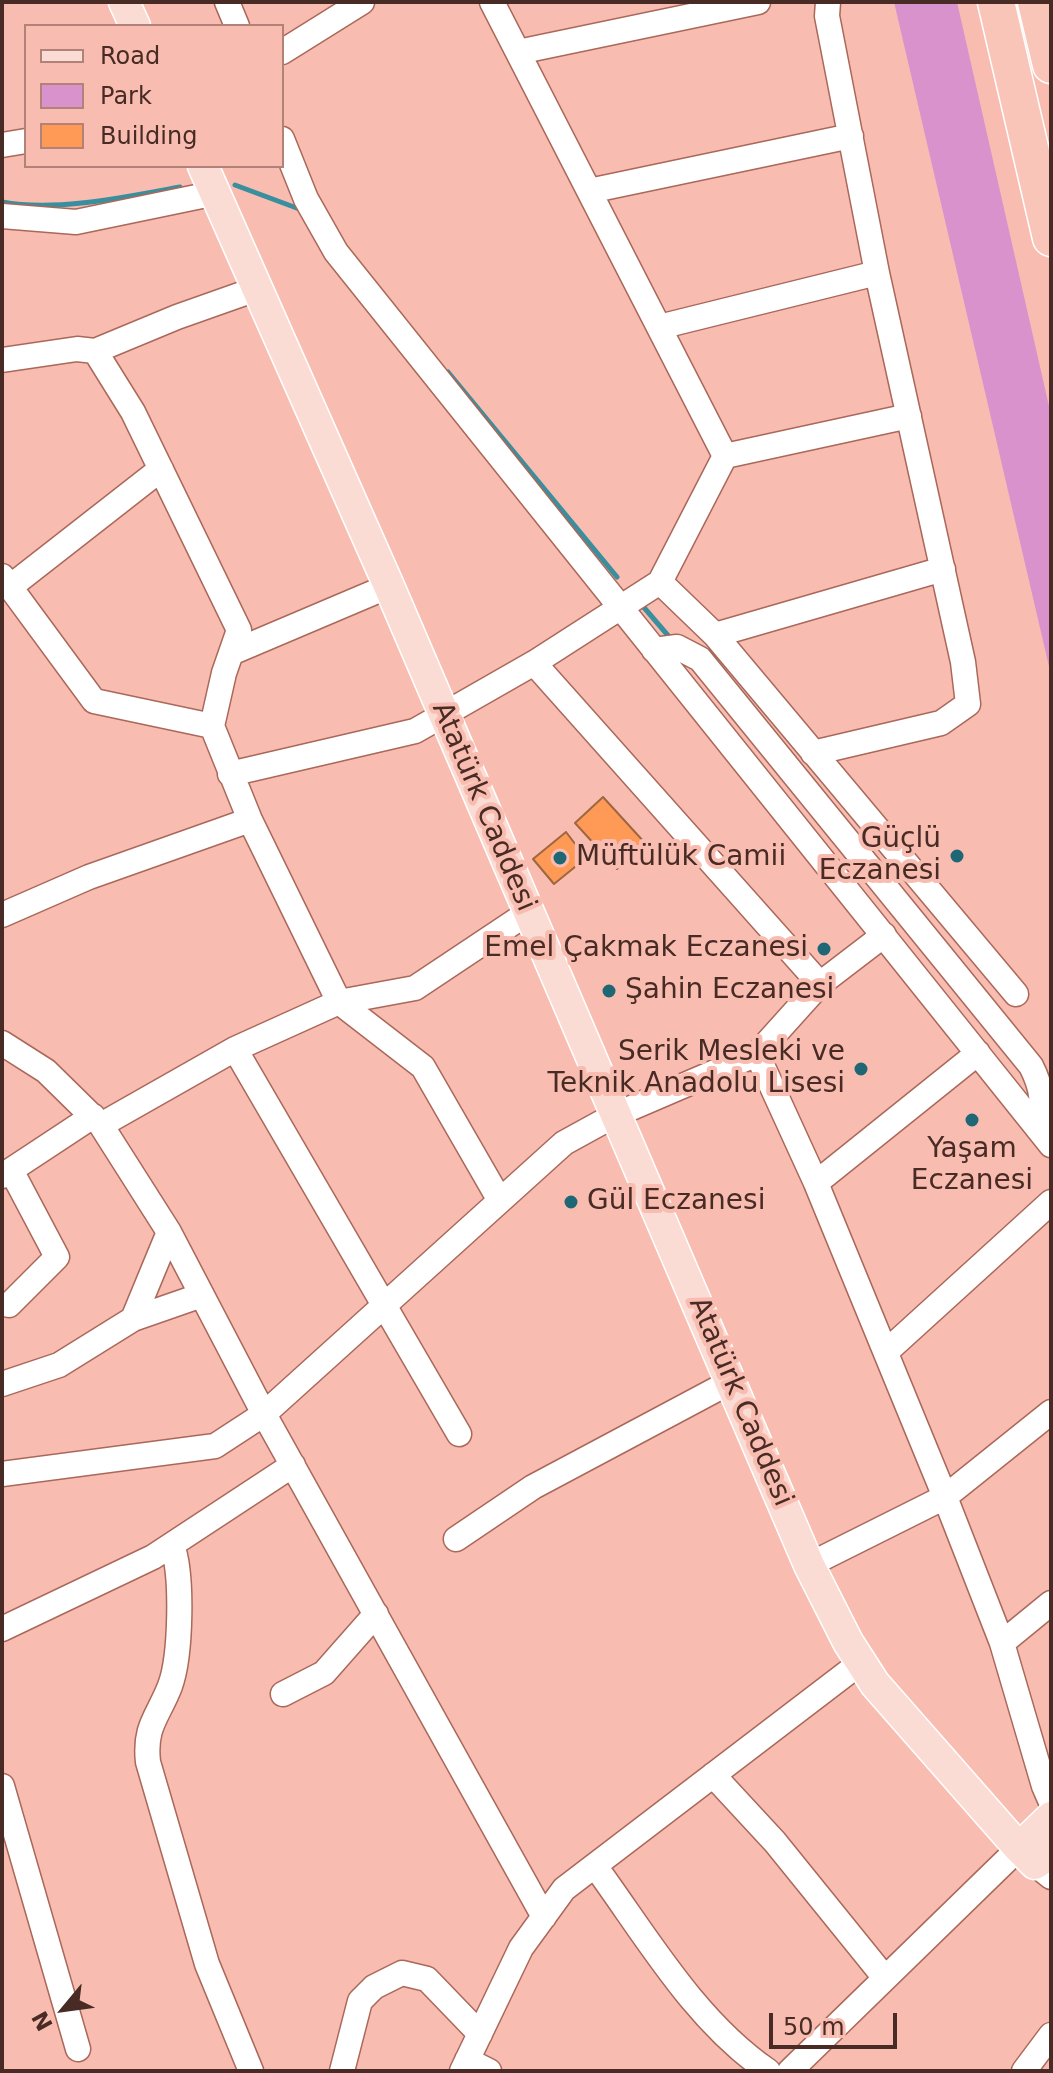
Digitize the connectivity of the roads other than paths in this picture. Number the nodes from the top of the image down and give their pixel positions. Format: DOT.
graph roads {
  1 [pos="124,2"];
  2 [pos="227,2"];
  3 [pos="362,2"];
  4 [pos="492,2"];
  5 [pos="758,2"];
  6 [pos="828,2"];
  7 [pos="996,2"];
  8 [pos="1035,8"];
  9 [pos="134,24"];
  10 [pos="236,24"];
  11 [pos="284,51"];
  12 [pos="518,52"];
  13 [pos="1051,65"];
  14 [pos="851,136"];
  15 [pos="24,141"];
  16 [pos="284,144"];
  17 [pos="2,145"];
  18 [pos="204,168"];
  19 [pos="589,191"];
  20 [pos="216,193"];
  21 [pos="2,216"];
  22 [pos="1051,238"];
  23 [pos="877,273"];
  24 [pos="259,288"];
  25 [pos="659,327"];
  26 [pos="95,351"];
  27 [pos="2,360"];
  28 [pos="909,416"];
  29 [pos="725,456"];
  30 [pos="161,469"];
  31 [pos="943,569"];
  32 [pos="6,581"];
  33 [pos="660,582"];
  34 [pos="389,586"];
  35 [pos="620,607"];
  36 [pos="715,635"];
  37 [pos="654,650"];
  38 [pos="231,653"];
  39 [pos="534,663"];
  40 [pos="444,716"];
  41 [pos="212,726"];
  42 [pos="813,753"];
  43 [pos="230,774"];
  44 [pos="250,820"];
  45 [pos="529,912"];
  46 [pos="2,915"];
  47 [pos="884,935"];
  48 [pos="820,984"];
  49 [pos="1016,994"];
  50 [pos="339,1002"];
  51 [pos="2,1043"];
  52 [pos="235,1049"];
  53 [pos="978,1053"];
  54 [pos="757,1054"];
  55 [pos="615,1115"];
  56 [pos="97,1121"];
  57 [pos="1044,1137"];
  58 [pos="6,1173"];
  59 [pos="816,1183"];
  60 [pos="499,1199"];
  61 [pos="1051,1202"];
  62 [pos="169,1232"];
  63 [pos="202,1295"];
  64 [pos="9,1305"];
  65 [pos="385,1305"];
  66 [pos="133,1319"];
  67 [pos="886,1352"];
  68 [pos="732,1381"];
  69 [pos="2,1384"];
  70 [pos="1051,1412"];
  71 [pos="264,1414"];
  72 [pos="459,1434"];
  73 [pos="293,1465"];
  74 [pos="2,1474"];
  75 [pos="945,1497"];
  76 [pos="456,1539"];
  77 [pos="172,1545"];
  78 [pos="809,1565"];
  79 [pos="1051,1603"];
  80 [pos="376,1614"];
  81 [pos="2,1629"];
  82 [pos="1002,1643"];
  83 [pos="860,1663"];
  84 [pos="283,1694"];
  85 [pos="713,1775"];
  86 [pos="2,1786"];
  87 [pos="1051,1802"];
  88 [pos="1051,1817"];
  89 [pos="1039,1861"];
  90 [pos="595,1866"];
  91 [pos="544,1917"];
  92 [pos="885,1978"];
  93 [pos="480,2034"];
  94 [pos="1051,2035"];
  95 [pos="78,2049"];
  96 [pos="464,2065"];
  97 [pos="251,2071"];
  98 [pos="342,2071"];
  99 [pos="489,2071"];
  100 [pos="768,2071"];
  101 [pos="790,2071"];
  102 [pos="1024,2071"];
  1 -- 9 [label="main road"];
  2 -- 10 [label="street"];
  3 -- 11 [label="street"];
  4 -- 12 [label="street"];
  5 -- 12 [label="street"];
  6 -- 14 [label="street"];
  7 -- 22 [label="highway"];
  8 -- 13 [label="highway"];
  12 -- 19 [label="street"];
  14 -- 19 [label="street"];
  14 -- 23 [label="street"];
  15 -- 17 [label="street"];
  16 -- 35 [label="street"];
  18 -- 20 [label="main road, Atatürk Caddesi"];
  19 -- 25 [label="street"];
  20 -- 21 [label="street"];
  20 -- 24 [label="main road, Atatürk Caddesi"];
  23 -- 25 [label="street"];
  23 -- 28 [label="street"];
  24 -- 26 [label="street"];
  24 -- 34 [label="main road, Atatürk Caddesi"];
  25 -- 29 [label="street"];
  26 -- 27 [label="street"];
  26 -- 30 [label="street"];
  28 -- 29 [label="street"];
  28 -- 31 [label="street"];
  29 -- 33 [label="street"];
  30 -- 32 [label="street"];
  30 -- 38 [label="street"];
  31 -- 36 [label="street"];
  31 -- 42 [label="street"];
  32 -- 41 [label="street"];
  33 -- 35 [label="street"];
  33 -- 36 [label="street"];
  34 -- 38 [label="street"];
  34 -- 40 [label="main road, Atatürk Caddesi"];
  35 -- 37 [label="street"];
  35 -- 39 [label="street"];
  36 -- 42 [label="street"];
  37 -- 47 [label="street"];
  37 -- 57 [label="street"];
  38 -- 41 [label="street"];
  39 -- 40 [label="street"];
  39 -- 48 [label="street"];
  40 -- 43 [label="street"];
  40 -- 45 [label="main road, Atatürk Caddesi"];
  41 -- 43 [label="street"];
  42 -- 49 [label="street"];
  43 -- 44 [label="street"];
  44 -- 46 [label="street"];
  44 -- 50 [label="street"];
  45 -- 50 [label="street"];
  45 -- 55 [label="main road, Atatürk Caddesi"];
  47 -- 48 [label="street"];
  47 -- 53 [label="street"];
  48 -- 54 [label="street"];
  50 -- 52 [label="street"];
  50 -- 60 [label="street"];
  51 -- 56 [label="street"];
  52 -- 56 [label="street"];
  52 -- 65 [label="street"];
  53 -- 57 [label="street"];
  53 -- 59 [label="street"];
  54 -- 55 [label="street"];
  54 -- 59 [label="street"];
  55 -- 60 [label="street"];
  55 -- 68 [label="main road, Atatürk Caddesi"];
  56 -- 58 [label="street"];
  56 -- 62 [label="street"];
  58 -- 64 [label="street"];
  59 -- 67 [label="street"];
  60 -- 65 [label="street"];
  61 -- 67 [label="street"];
  62 -- 63 [label="street"];
  62 -- 66 [label="street"];
  63 -- 66 [label="street"];
  63 -- 71 [label="street"];
  65 -- 71 [label="street"];
  65 -- 72 [label="street"];
  66 -- 69 [label="street"];
  67 -- 75 [label="street"];
  68 -- 76 [label="street"];
  68 -- 78 [label="main road, Atatürk Caddesi"];
  70 -- 75 [label="street"];
  71 -- 73 [label="street"];
  71 -- 74 [label="street"];
  73 -- 77 [label="street"];
  73 -- 80 [label="street"];
  75 -- 78 [label="street"];
  75 -- 82 [label="street"];
  77 -- 81 [label="street"];
  77 -- 97 [label="street"];
  78 -- 83 [label="main road, Atatürk Caddesi"];
  79 -- 82 [label="street"];
  80 -- 84 [label="street"];
  80 -- 91 [label="street"];
  82 -- 87 [label="street"];
  83 -- 85 [label="street"];
  83 -- 89 [label="main road, Atatürk Caddesi"];
  85 -- 90 [label="street"];
  85 -- 92 [label="street"];
  86 -- 95 [label="street"];
  88 -- 89 [label="main road"];
  89 -- 92 [label="street"];
  90 -- 91 [label="street"];
  90 -- 100 [label="street"];
  91 -- 93 [label="street"];
  92 -- 101 [label="street"];
  93 -- 96 [label="street"];
  93 -- 98 [label="street"];
  94 -- 102 [label="street"];
  96 -- 99 [label="street"];
}
